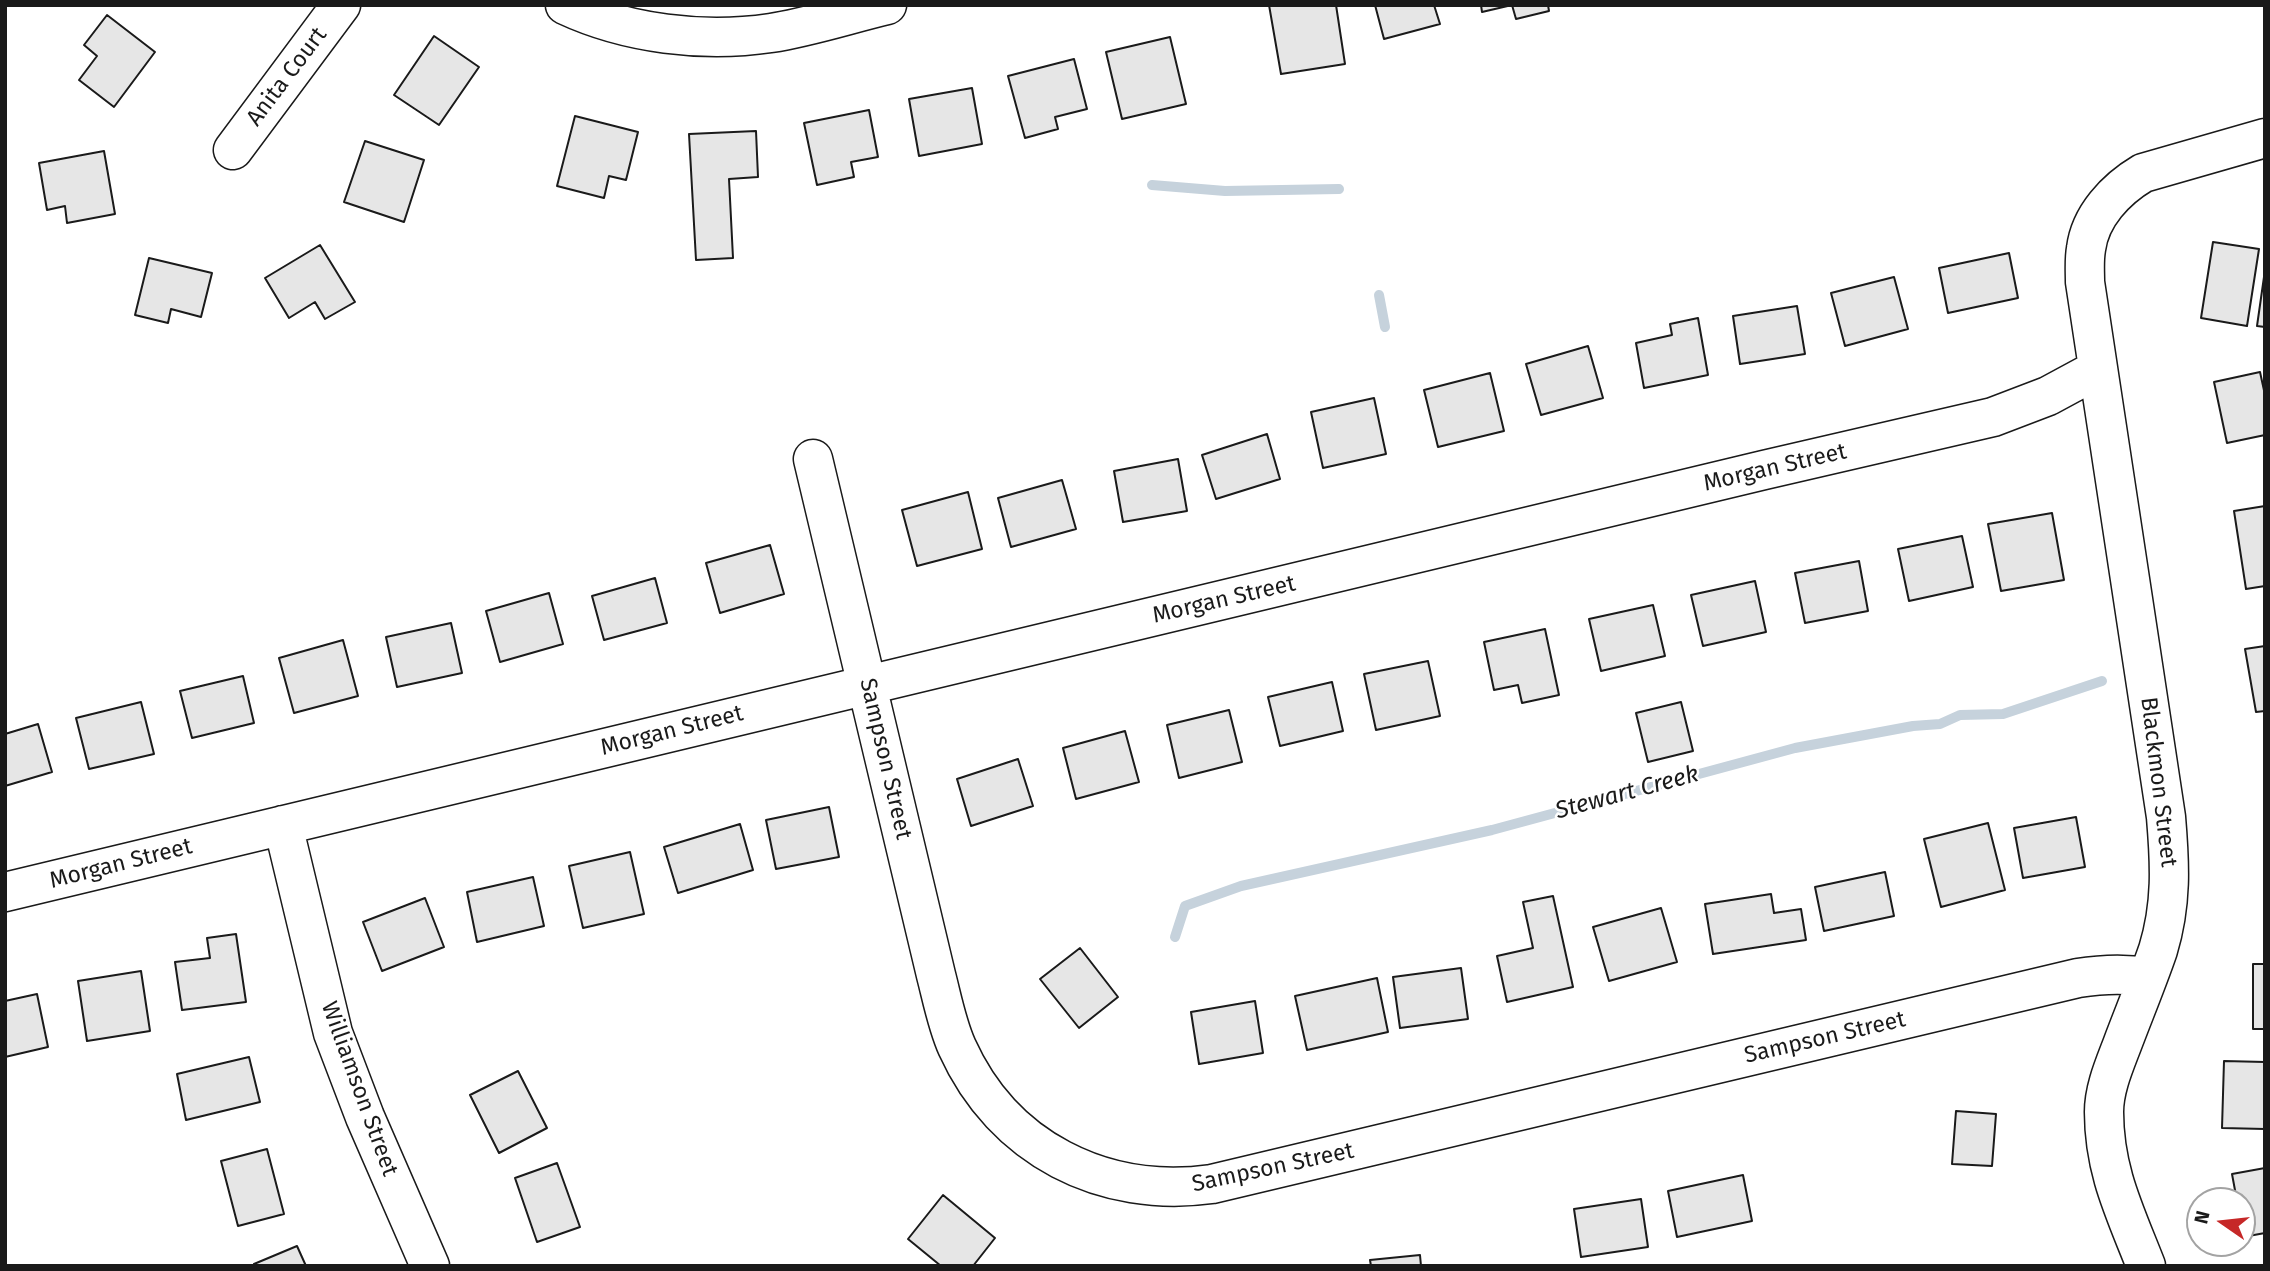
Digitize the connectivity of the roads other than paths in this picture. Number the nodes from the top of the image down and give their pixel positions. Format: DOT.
graph roads {
  1 [pos="341,5"];
  2 [pos="565,5"];
  3 [pos="887,5"];
  4 [pos="2265,138"];
  5 [pos="233,150"];
  6 [pos="2098,369"];
  7 [pos="813,459"];
  8 [pos="867,684"];
  9 [pos="282,825"];
  10 [pos="5,892"];
  11 [pos="2147,977"];
  12 [pos="430,1266"];
  13 [pos="2146,1266"];
  1 -- 5 [label="street, Anita Court"];
  2 -- 3 [label="street"];
  4 -- 6 [label="street"];
  6 -- 8 [label="street, Morgan Street"];
  6 -- 11 [label="street, Blackmon Street"];
  7 -- 8 [label="street, Sampson Street"];
  8 -- 9 [label="street, Morgan Street"];
  8 -- 11 [label="street, Sampson Street"];
  9 -- 10 [label="street, Morgan Street"];
  9 -- 12 [label="street, Williamson Street"];
  11 -- 13 [label="street, Blackmon Street"];
}
